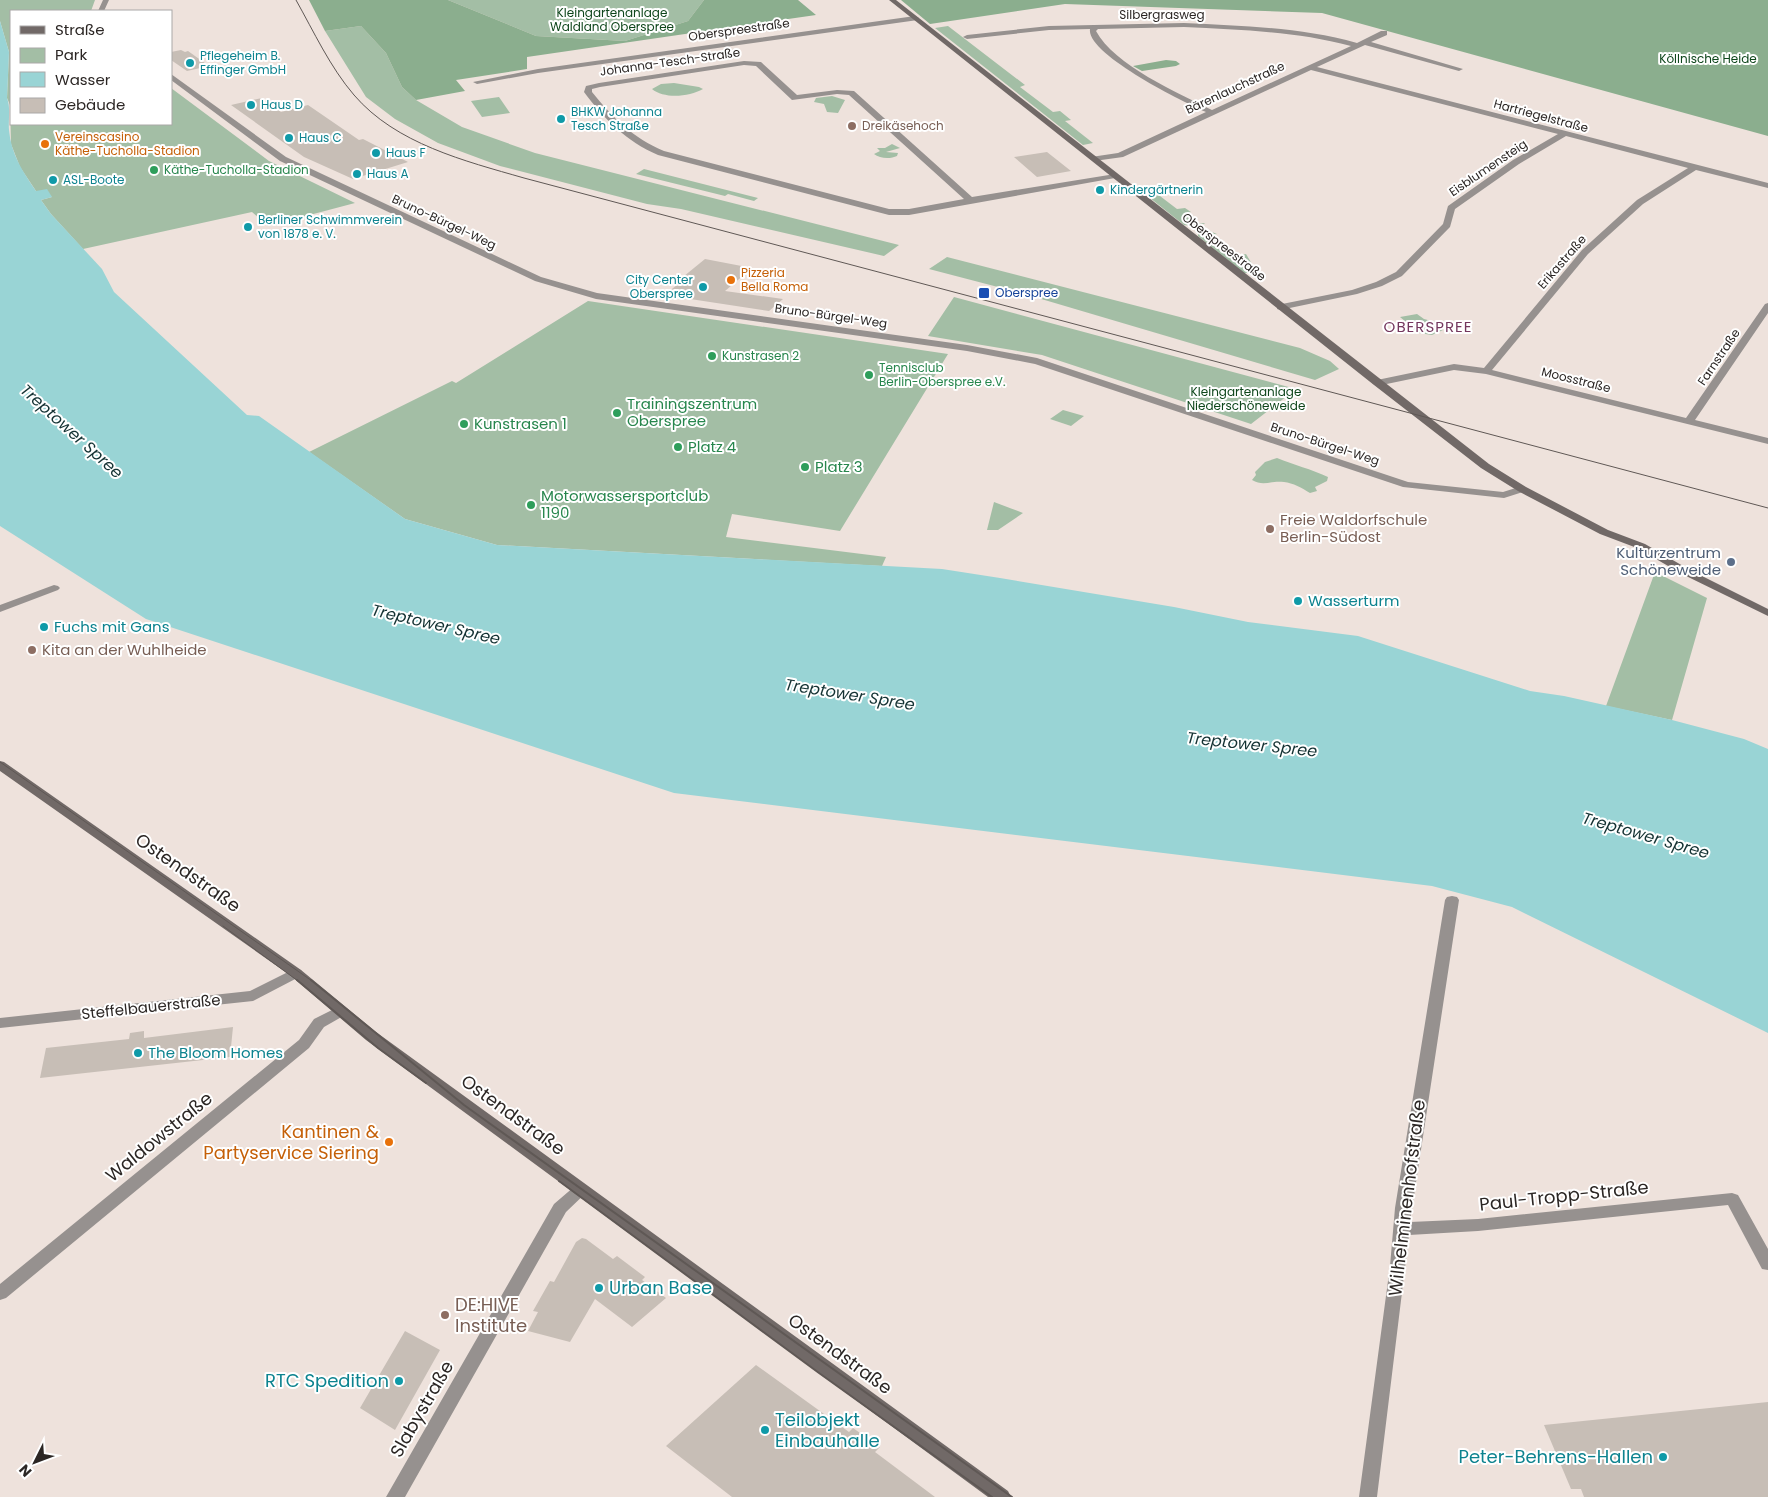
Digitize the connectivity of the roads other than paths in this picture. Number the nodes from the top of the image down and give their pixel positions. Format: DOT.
graph roads {
  1 [pos="892,0"];
  2 [pos="915,18"];
  3 [pos="1095,28"];
  4 [pos="1384,33"];
  5 [pos="967,37"];
  6 [pos="1360,44"];
  7 [pos="1309,67"];
  8 [pos="1459,69"];
  9 [pos="172,77"];
  10 [pos="477,82"];
  11 [pos="1211,112"];
  12 [pos="1564,134"];
  13 [pos="1094,160"];
  14 [pos="1694,167"];
  15 [pos="1115,176"];
  16 [pos="1768,186"];
  17 [pos="970,200"];
  18 [pos="1768,306"];
  19 [pos="1280,307"];
  20 [pos="1486,371"];
  21 [pos="1377,383"];
  22 [pos="1689,421"];
  23 [pos="1768,441"];
  24 [pos="1522,489"];
  25 [pos="54,588"];
  26 [pos="0,609"];
  27 [pos="1768,614"];
  28 [pos="0,765"];
  29 [pos="1452,900"];
  30 [pos="296,973"];
  31 [pos="340,1011"];
  32 [pos="0,1023"];
  33 [pos="581,1190"];
  34 [pos="1401,1229"];
  35 [pos="1768,1264"];
  36 [pos="0,1293"];
  37 [pos="395,1497"];
  38 [pos="1002,1497"];
  39 [pos="1368,1497"];
  1 -- 2 [label="main road, Oberspreestraße"];
  2 -- 10 [label="street, Oberspreestraße"];
  2 -- 13 [label="main road, Oberspreestraße"];
  3 -- 5 [label="street, Silbergrasweg"];
  3 -- 6 [label="street, Silbergrasweg"];
  3 -- 11 [label="street"];
  4 -- 6 [label="street, Bärenlauchstraße"];
  6 -- 7 [label="street, Bärenlauchstraße"];
  6 -- 8 [label="street, Silbergrasweg"];
  7 -- 11 [label="street, Bärenlauchstraße"];
  7 -- 12 [label="street, Hartriegelstraße"];
  9 -- 24 [label="street, Bruno-Bürgel-Weg"];
  11 -- 13 [label="street, Bärenlauchstraße"];
  12 -- 14 [label="street, Hartriegelstraße"];
  12 -- 19 [label="street, Eisblumensteig"];
  13 -- 15 [label="main road, Oberspreestraße"];
  14 -- 16 [label="street, Hartriegelstraße"];
  14 -- 20 [label="street, Erikastraße"];
  15 -- 17 [label="street, Johanna-Tesch-Straße"];
  15 -- 19 [label="main road, Oberspreestraße"];
  17 -- 17 [label="street, Johanna-Tesch-Straße"];
  18 -- 22 [label="street, Farnstraße"];
  19 -- 21 [label="main road, Oberspreestraße"];
  20 -- 21 [label="street, Moosstraße"];
  20 -- 22 [label="street, Moosstraße"];
  21 -- 24 [label="main road, Oberspreestraße"];
  22 -- 23 [label="street, Moosstraße"];
  24 -- 27 [label="main road, Oberspreestraße"];
  25 -- 26 [label="street"];
  28 -- 30 [label="main road, Ostendstraße"];
  29 -- 34 [label="street, Wilhelminenhofstraße"];
  30 -- 31 [label="main road, Ostendstraße"];
  30 -- 32 [label="street, Steffelbauerstraße"];
  31 -- 33 [label="main road, Ostendstraße"];
  31 -- 36 [label="street, Waldowstraße"];
  33 -- 37 [label="street, Slabystraße"];
  33 -- 38 [label="main road, Ostendstraße"];
  34 -- 35 [label="street, Paul-Tropp-Straße"];
  34 -- 39 [label="street, Wilhelminenhofstraße"];
}
